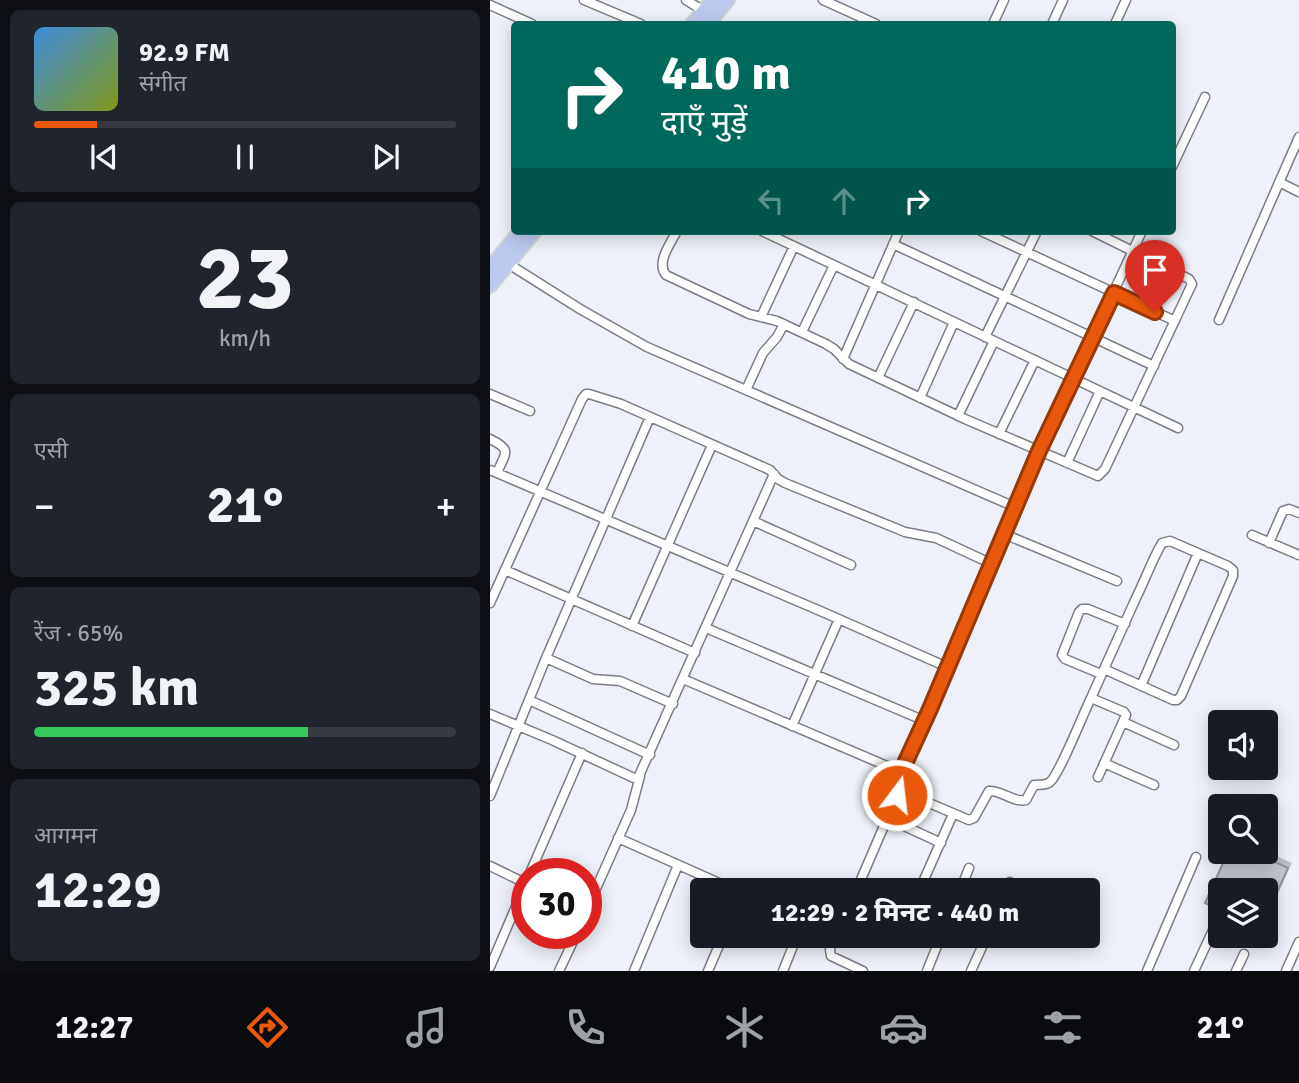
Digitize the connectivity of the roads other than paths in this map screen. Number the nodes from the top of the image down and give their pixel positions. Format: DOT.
graph roads {
  1 [pos="584,0"];
  2 [pos="686,0"];
  3 [pos="713,0"];
  4 [pos="728,0"];
  5 [pos="823,0"];
  6 [pos="1004,0"];
  7 [pos="1063,0"];
  8 [pos="1126,0"];
  9 [pos="490,5"];
  10 [pos="710,20"];
  11 [pos="525,21"];
  12 [pos="634,21"];
  13 [pos="869,21"];
  14 [pos="994,21"];
  15 [pos="1053,21"];
  16 [pos="1116,21"];
  17 [pos="1205,97"];
  18 [pos="1299,137"];
  19 [pos="1176,159"];
  20 [pos="1279,183"];
  21 [pos="1299,191"];
  22 [pos="517,235"];
  23 [pos="530,235"];
  24 [pos="675,235"];
  25 [pos="771,235"];
  26 [pos="897,235"];
  27 [pos="990,235"];
  28 [pos="1035,235"];
  29 [pos="1100,235"];
  30 [pos="1140,235"];
  31 [pos="893,244"];
  32 [pos="794,246"];
  33 [pos="1026,252"];
  34 [pos="1133,252"];
  35 [pos="499,263"];
  36 [pos="834,265"];
  37 [pos="875,284"];
  38 [pos="490,286"];
  39 [pos="1114,293"];
  40 [pos="1005,296"];
  41 [pos="914,302"];
  42 [pos="761,317"];
  43 [pos="1219,320"];
  44 [pos="954,321"];
  45 [pos="1175,321"];
  46 [pos="784,324"];
  47 [pos="802,332"];
  48 [pos="985,337"];
  49 [pos="1093,337"];
  50 [pos="994,341"];
  51 [pos="843,359"];
  52 [pos="1035,360"];
  53 [pos="1154,366"];
  54 [pos="878,378"];
  55 [pos="1074,378"];
  56 [pos="746,390"];
  57 [pos="1100,391"];
  58 [pos="490,394"];
  59 [pos="920,398"];
  60 [pos="1135,407"];
  61 [pos="530,411"];
  62 [pos="958,416"];
  63 [pos="650,417"];
  64 [pos="1178,428"];
  65 [pos="999,434"];
  66 [pos="490,439"];
  67 [pos="712,445"];
  68 [pos="1039,451"];
  69 [pos="1067,463"];
  70 [pos="494,472"];
  71 [pos="774,474"];
  72 [pos="540,492"];
  73 [pos="1015,507"];
  74 [pos="1299,513"];
  75 [pos="606,519"];
  76 [pos="753,522"];
  77 [pos="1004,534"];
  78 [pos="1252,535"];
  79 [pos="1269,543"];
  80 [pos="667,545"];
  81 [pos="1199,553"];
  82 [pos="1299,555"];
  83 [pos="992,564"];
  84 [pos="851,565"];
  85 [pos="505,570"];
  86 [pos="730,573"];
  87 [pos="1118,581"];
  88 [pos="572,600"];
  89 [pos="490,603"];
  90 [pos="839,619"];
  91 [pos="1125,624"];
  92 [pos="632,626"];
  93 [pos="706,628"];
  94 [pos="695,653"];
  95 [pos="546,658"];
  96 [pos="947,667"];
  97 [pos="1102,672"];
  98 [pos="815,674"];
  99 [pos="684,679"];
  100 [pos="1141,686"];
  101 [pos="1091,698"];
  102 [pos="529,700"];
  103 [pos="673,704"];
  104 [pos="490,714"];
  105 [pos="925,721"];
  106 [pos="1123,722"];
  107 [pos="518,726"];
  108 [pos="792,726"];
  109 [pos="1174,744"];
  110 [pos="582,753"];
  111 [pos="650,755"];
  112 [pos="1104,763"];
  113 [pos="901,772"];
  114 [pos="640,776"];
  115 [pos="1098,777"];
  116 [pos="1154,785"];
  117 [pos="896,789"];
  118 [pos="490,796"];
  119 [pos="953,814"];
  120 [pos="887,818"];
  121 [pos="618,838"];
  122 [pos="941,843"];
  123 [pos="1196,857"];
  124 [pos="536,858"];
  125 [pos="678,865"];
  126 [pos="490,866"];
  127 [pos="969,868"];
  128 [pos="602,874"];
  129 [pos="511,876"];
  130 [pos="708,878"];
  131 [pos="862,878"];
  132 [pos="925,878"];
  133 [pos="965,878"];
  134 [pos="511,918"];
  135 [pos="1208,941"];
  136 [pos="1299,942"];
  137 [pos="718,948"];
  138 [pos="792,948"];
  139 [pos="831,948"];
  140 [pos="936,948"];
  141 [pos="982,948"];
  142 [pos="569,949"];
  143 [pos="1244,954"];
  144 [pos="490,967"];
  145 [pos="843,967"];
  146 [pos="559,971"];
  147 [pos="634,971"];
  148 [pos="708,971"];
  149 [pos="783,971"];
  150 [pos="863,971"];
  151 [pos="927,971"];
  152 [pos="971,971"];
  153 [pos="1147,971"];
  154 [pos="1194,971"];
  155 [pos="1236,971"];
  156 [pos="1286,971"];
  1 -- 12 [label="street"];
  2 -- 10 [label="street"];
  3 -- 10 [label="main road"];
  4 -- 10 [label="main road"];
  5 -- 13 [label="street"];
  6 -- 14 [label="street"];
  7 -- 15 [label="street"];
  8 -- 16 [label="street"];
  9 -- 11 [label="street"];
  17 -- 19 [label="street"];
  18 -- 20 [label="street"];
  20 -- 21 [label="street"];
  20 -- 43 [label="street"];
  22 -- 35 [label="main road"];
  23 -- 35 [label="main road"];
  24 -- 42 [label="street"];
  25 -- 32 [label="street"];
  26 -- 31 [label="street"];
  27 -- 33 [label="street"];
  28 -- 33 [label="street"];
  29 -- 34 [label="street"];
  30 -- 34 [label="street"];
  31 -- 37 [label="street"];
  31 -- 40 [label="street"];
  32 -- 36 [label="street"];
  32 -- 42 [label="street"];
  33 -- 39 [label="street"];
  33 -- 40 [label="street"];
  34 -- 39 [label="street"];
  34 -- 45 [label="street"];
  35 -- 38 [label="main road"];
  35 -- 56 [label="street"];
  36 -- 37 [label="street"];
  36 -- 47 [label="street"];
  37 -- 41 [label="street"];
  37 -- 51 [label="street"];
  39 -- 45 [label="street"];
  39 -- 49 [label="street"];
  40 -- 48 [label="street"];
  40 -- 49 [label="street"];
  41 -- 44 [label="street"];
  41 -- 54 [label="street"];
  42 -- 46 [label="street"];
  44 -- 48 [label="street"];
  44 -- 59 [label="street"];
  45 -- 53 [label="street"];
  46 -- 47 [label="street"];
  46 -- 56 [label="street"];
  47 -- 51 [label="street"];
  48 -- 50 [label="street"];
  49 -- 53 [label="street"];
  49 -- 55 [label="street"];
  50 -- 52 [label="street"];
  50 -- 62 [label="street"];
  51 -- 54 [label="street"];
  52 -- 55 [label="street"];
  52 -- 65 [label="street"];
  53 -- 60 [label="street"];
  54 -- 59 [label="street"];
  55 -- 57 [label="street"];
  55 -- 68 [label="street"];
  56 -- 73 [label="street"];
  57 -- 60 [label="street"];
  57 -- 69 [label="street"];
  58 -- 61 [label="street"];
  59 -- 62 [label="street"];
  60 -- 64 [label="street"];
  60 -- 69 [label="street"];
  62 -- 65 [label="street"];
  63 -- 67 [label="street"];
  63 -- 72 [label="street"];
  63 -- 75 [label="street"];
  65 -- 68 [label="street"];
  66 -- 70 [label="street"];
  67 -- 71 [label="street"];
  67 -- 80 [label="street"];
  68 -- 69 [label="street"];
  68 -- 73 [label="street"];
  70 -- 72 [label="street"];
  71 -- 76 [label="street"];
  71 -- 83 [label="street"];
  72 -- 75 [label="street"];
  72 -- 85 [label="street"];
  73 -- 77 [label="street"];
  74 -- 79 [label="street"];
  75 -- 80 [label="street"];
  75 -- 88 [label="street"];
  76 -- 84 [label="street"];
  76 -- 86 [label="street"];
  77 -- 83 [label="street"];
  77 -- 87 [label="street"];
  78 -- 79 [label="street"];
  79 -- 82 [label="street"];
  80 -- 86 [label="street"];
  80 -- 92 [label="street"];
  81 -- 91 [label="street"];
  81 -- 100 [label="street"];
  81 -- 100 [label="street"];
  83 -- 96 [label="street"];
  85 -- 88 [label="street"];
  85 -- 89 [label="street"];
  86 -- 90 [label="street"];
  86 -- 93 [label="street"];
  88 -- 92 [label="street"];
  88 -- 95 [label="street"];
  90 -- 96 [label="street"];
  90 -- 98 [label="street"];
  91 -- 97 [label="street"];
  91 -- 97 [label="street"];
  92 -- 94 [label="street"];
  93 -- 94 [label="street"];
  93 -- 98 [label="street"];
  94 -- 99 [label="street"];
  95 -- 102 [label="street"];
  95 -- 103 [label="street"];
  96 -- 105 [label="street"];
  97 -- 100 [label="street"];
  97 -- 101 [label="street"];
  98 -- 105 [label="street"];
  98 -- 108 [label="street"];
  99 -- 103 [label="street"];
  99 -- 108 [label="street"];
  101 -- 106 [label="street"];
  101 -- 119 [label="street"];
  102 -- 107 [label="street"];
  102 -- 111 [label="street"];
  103 -- 111 [label="street"];
  104 -- 107 [label="street"];
  105 -- 113 [label="street"];
  106 -- 109 [label="street"];
  106 -- 112 [label="street"];
  107 -- 110 [label="street"];
  107 -- 118 [label="street"];
  108 -- 113 [label="street"];
  110 -- 114 [label="street"];
  110 -- 124 [label="street"];
  111 -- 114 [label="street"];
  112 -- 115 [label="street"];
  112 -- 116 [label="street"];
  113 -- 117 [label="street"];
  114 -- 121 [label="street"];
  117 -- 119 [label="street"];
  117 -- 120 [label="street"];
  119 -- 122 [label="street"];
  120 -- 122 [label="street"];
  120 -- 131 [label="street"];
  121 -- 125 [label="street"];
  121 -- 128 [label="street"];
  122 -- 132 [label="street"];
  123 -- 153 [label="street"];
  125 -- 130 [label="street"];
  125 -- 147 [label="street"];
  126 -- 129 [label="street"];
  127 -- 133 [label="street"];
  134 -- 144 [label="street"];
  135 -- 154 [label="street"];
  136 -- 156 [label="street"];
  137 -- 148 [label="street"];
  138 -- 149 [label="street"];
  139 -- 145 [label="street"];
  140 -- 151 [label="street"];
  141 -- 152 [label="street"];
  142 -- 146 [label="street"];
  143 -- 155 [label="street"];
  145 -- 150 [label="street"];
}
